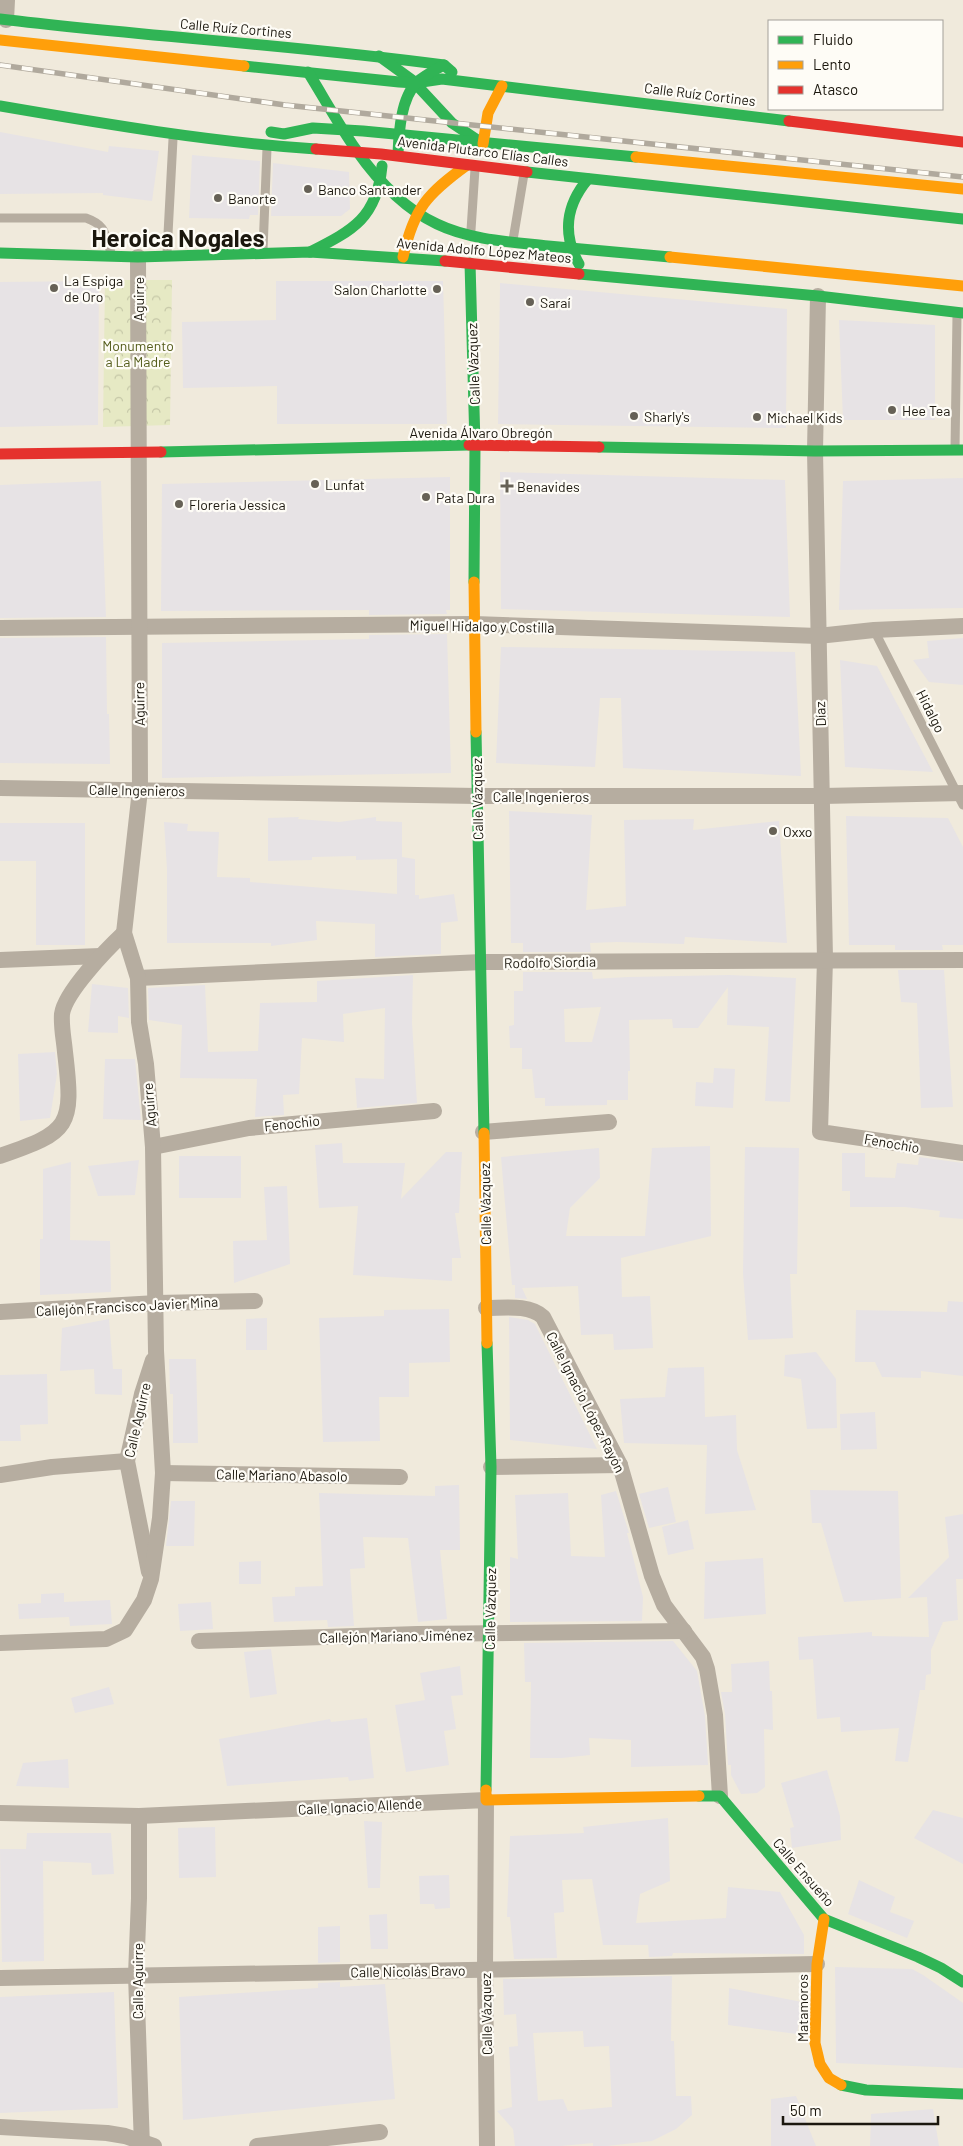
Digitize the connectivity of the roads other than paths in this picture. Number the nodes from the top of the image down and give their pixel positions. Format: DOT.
graph roads {
  1 [pos="7,0"];
  2 [pos="3,20"];
  3 [pos="0,40"];
  4 [pos="379,56"];
  5 [pos="444,65"];
  6 [pos="308,72"];
  7 [pos="462,82"];
  8 [pos="415,83"];
  9 [pos="502,86"];
  10 [pos="0,99"];
  11 [pos="0,106"];
  12 [pos="127,115"];
  13 [pos="256,130"];
  14 [pos="173,135"];
  15 [pos="963,142"];
  16 [pos="483,144"];
  17 [pos="267,146"];
  18 [pos="381,154"];
  19 [pos="471,165"];
  20 [pos="399,168"];
  21 [pos="525,171"];
  22 [pos="724,178"];
  23 [pos="588,179"];
  24 [pos="404,186"];
  25 [pos="963,189"];
  26 [pos="415,211"];
  27 [pos="0,218"];
  28 [pos="963,219"];
  29 [pos="0,252"];
  30 [pos="310,252"];
  31 [pos="470,253"];
  32 [pos="263,254"];
  33 [pos="111,255"];
  34 [pos="166,256"];
  35 [pos="138,257"];
  36 [pos="402,257"];
  37 [pos="510,257"];
  38 [pos="588,274"];
  39 [pos="963,286"];
  40 [pos="818,296"];
  41 [pos="960,312"];
  42 [pos="475,445"];
  43 [pos="959,450"];
  44 [pos="814,451"];
  45 [pos="138,453"];
  46 [pos="0,454"];
  47 [pos="474,624"];
  48 [pos="139,626"];
  49 [pos="963,626"];
  50 [pos="0,628"];
  51 [pos="874,630"];
  52 [pos="818,636"];
  53 [pos="0,788"];
  54 [pos="140,790"];
  55 [pos="477,796"];
  56 [pos="823,796"];
  57 [pos="961,797"];
  58 [pos="124,933"];
  59 [pos="100,956"];
  60 [pos="825,959"];
  61 [pos="0,960"];
  62 [pos="963,960"];
  63 [pos="482,962"];
  64 [pos="138,978"];
  65 [pos="434,1111"];
  66 [pos="609,1122"];
  67 [pos="483,1132"];
  68 [pos="820,1132"];
  69 [pos="153,1147"];
  70 [pos="963,1154"];
  71 [pos="0,1156"];
  72 [pos="255,1301"];
  73 [pos="157,1303"];
  74 [pos="486,1308"];
  75 [pos="0,1312"];
  76 [pos="156,1351"];
  77 [pos="127,1461"];
  78 [pos="620,1465"];
  79 [pos="491,1467"];
  80 [pos="164,1474"];
  81 [pos="0,1475"];
  82 [pos="400,1477"];
  83 [pos="151,1579"];
  84 [pos="684,1631"];
  85 [pos="490,1634"];
  86 [pos="199,1641"];
  87 [pos="0,1643"];
  88 [pos="720,1796"];
  89 [pos="486,1800"];
  90 [pos="0,1813"];
  91 [pos="139,1816"];
  92 [pos="824,1919"];
  93 [pos="817,1964"];
  94 [pos="485,1969"];
  95 [pos="136,1975"];
  96 [pos="0,1978"];
  97 [pos="963,1982"];
  98 [pos="963,2094"];
  99 [pos="0,2127"];
  100 [pos="380,2132"];
  101 [pos="146,2145"];
  102 [pos="257,2146"];
  103 [pos="488,2146"];
  1 -- 2 [label="street"];
  2 -- 4 [label="main road, Calle Ruíz Cortines"];
  3 -- 6 [label="main road, Calle Ruíz Cortines"];
  4 -- 5 [label="main road, Calle Ruíz Cortines"];
  4 -- 8 [label="main road"];
  5 -- 7 [label="main road"];
  5 -- 8 [label="main road"];
  6 -- 8 [label="main road, Calle Ruíz Cortines"];
  6 -- 26 [label="main road"];
  7 -- 8 [label="main road, Calle Ruíz Cortines"];
  7 -- 9 [label="main road, Calle Ruíz Cortines"];
  8 -- 16 [label="main road"];
  8 -- 20 [label="main road"];
  9 -- 15 [label="main road, Calle Ruíz Cortines"];
  9 -- 16 [label="main road"];
  10 -- 12 [label="main road"];
  11 -- 14 [label="main road, Avenida Plutarco Elías Calles"];
  13 -- 25 [label="main road"];
  14 -- 17 [label="main road, Avenida Plutarco Elías Calles"];
  14 -- 34 [label="lane"];
  16 -- 22 [label="main road"];
  17 -- 18 [label="main road, Avenida Plutarco Elías Calles"];
  17 -- 32 [label="lane"];
  18 -- 19 [label="main road, Avenida Plutarco Elías Calles"];
  18 -- 30 [label="main road"];
  19 -- 21 [label="main road, Avenida Plutarco Elías Calles"];
  19 -- 31 [label="lane"];
  19 -- 36 [label="main road"];
  21 -- 23 [label="main road, Avenida Plutarco Elías Calles"];
  21 -- 37 [label="lane"];
  23 -- 28 [label="main road, Avenida Plutarco Elías Calles"];
  23 -- 38 [label="main road"];
  24 -- 26 [label="main road"];
  26 -- 39 [label="main road"];
  27 -- 33 [label="lane"];
  29 -- 33 [label="main road, Avenida Adolfo López Mateos"];
  30 -- 32 [label="main road, Avenida Adolfo López Mateos"];
  30 -- 36 [label="main road, Avenida Adolfo López Mateos"];
  31 -- 36 [label="main road, Avenida Adolfo López Mateos"];
  31 -- 37 [label="main road, Avenida Adolfo López Mateos"];
  31 -- 42 [label="main road, Calle Vázquez"];
  32 -- 34 [label="main road, Avenida Adolfo López Mateos"];
  33 -- 35 [label="main road, Avenida Adolfo López Mateos"];
  34 -- 35 [label="main road, Avenida Adolfo López Mateos"];
  35 -- 45 [label="street, Aguirre"];
  37 -- 38 [label="main road, Avenida Adolfo López Mateos"];
  38 -- 40 [label="main road, Avenida Adolfo López Mateos"];
  40 -- 41 [label="main road, Avenida Adolfo López Mateos"];
  40 -- 44 [label="street, Díaz"];
  41 -- 43 [label="lane"];
  42 -- 44 [label="main road, Avenida Álvaro Obregón"];
  42 -- 45 [label="main road, Avenida Álvaro Obregón"];
  42 -- 47 [label="main road, Calle Vázquez"];
  43 -- 44 [label="main road, Avenida Álvaro Obregón"];
  44 -- 52 [label="street, Díaz"];
  45 -- 46 [label="main road, Avenida Álvaro Obregón"];
  45 -- 48 [label="street, Aguirre"];
  47 -- 48 [label="street, Miguel Hidalgo y Costilla"];
  47 -- 52 [label="street, Miguel Hidalgo y Costilla"];
  47 -- 55 [label="main road, Calle Vázquez"];
  48 -- 50 [label="street, Miguel Hidalgo y Costilla"];
  48 -- 54 [label="street, Aguirre"];
  49 -- 51 [label="street, Miguel Hidalgo y Costilla"];
  51 -- 52 [label="street, Miguel Hidalgo y Costilla"];
  51 -- 57 [label="lane, Hidalgo"];
  52 -- 56 [label="street, Díaz"];
  53 -- 54 [label="street, Calle Ingenieros"];
  54 -- 55 [label="street, Calle Ingenieros"];
  54 -- 58 [label="street, Aguirre"];
  55 -- 56 [label="street, Calle Ingenieros"];
  55 -- 63 [label="main road, Calle Vázquez"];
  56 -- 57 [label="street, Calle Ingenieros"];
  56 -- 60 [label="street, Díaz"];
  58 -- 59 [label="street"];
  58 -- 64 [label="street, Aguirre"];
  59 -- 61 [label="street"];
  59 -- 71 [label="street"];
  60 -- 62 [label="street, Rodolfo Siordia"];
  60 -- 63 [label="street, Rodolfo Siordia"];
  60 -- 68 [label="street, Díaz"];
  63 -- 64 [label="street, Rodolfo Siordia"];
  63 -- 67 [label="main road, Calle Vázquez"];
  64 -- 69 [label="street, Aguirre"];
  65 -- 69 [label="street, Fenochio"];
  66 -- 67 [label="street"];
  67 -- 74 [label="main road, Calle Vázquez"];
  68 -- 70 [label="street, Fenochio"];
  69 -- 73 [label="street, Calle Aguirre"];
  72 -- 73 [label="street, Callejón Francisco Javier Mina"];
  73 -- 75 [label="street, Callejón Francisco Javier Mina"];
  73 -- 76 [label="street, Calle Aguirre"];
  74 -- 78 [label="street, Calle Ignacio López Rayón"];
  74 -- 79 [label="main road, Calle Vázquez"];
  76 -- 77 [label="street, Calle Aguirre"];
  76 -- 80 [label="street, Calle Aguirre"];
  77 -- 81 [label="street"];
  77 -- 83 [label="street, Calle Aguirre"];
  78 -- 79 [label="street"];
  78 -- 84 [label="street, Calle Ignacio López Rayón"];
  79 -- 85 [label="main road, Calle Vázquez"];
  80 -- 82 [label="street, Calle Mariano Abasolo"];
  80 -- 83 [label="street, Calle Aguirre"];
  83 -- 87 [label="street, Calle Aguirre"];
  84 -- 85 [label="street, Callejón Mariano Jiménez"];
  84 -- 88 [label="street, Calle Ignacio López Rayón"];
  85 -- 86 [label="street, Callejón Mariano Jiménez"];
  85 -- 89 [label="main road, Calle Vázquez"];
  88 -- 89 [label="main road, Calle Ignacio Allende"];
  88 -- 92 [label="main road, Calle Ensueño"];
  89 -- 91 [label="street, Calle Ignacio Allende"];
  89 -- 94 [label="street, Calle Vázquez"];
  90 -- 91 [label="street, Calle Ignacio Allende"];
  91 -- 95 [label="street, Calle Aguirre"];
  92 -- 93 [label="main road, Matamoros"];
  92 -- 97 [label="main road, Calle Ensueño"];
  93 -- 94 [label="street, Calle Nicolás Bravo"];
  93 -- 98 [label="main road, Matamoros"];
  94 -- 95 [label="street, Calle Nicolás Bravo"];
  94 -- 103 [label="street, Calle Vázquez"];
  95 -- 96 [label="street, Calle Nicolás Bravo"];
  95 -- 101 [label="street, Calle Aguirre"];
  99 -- 101 [label="street"];
  100 -- 102 [label="street"];
}
